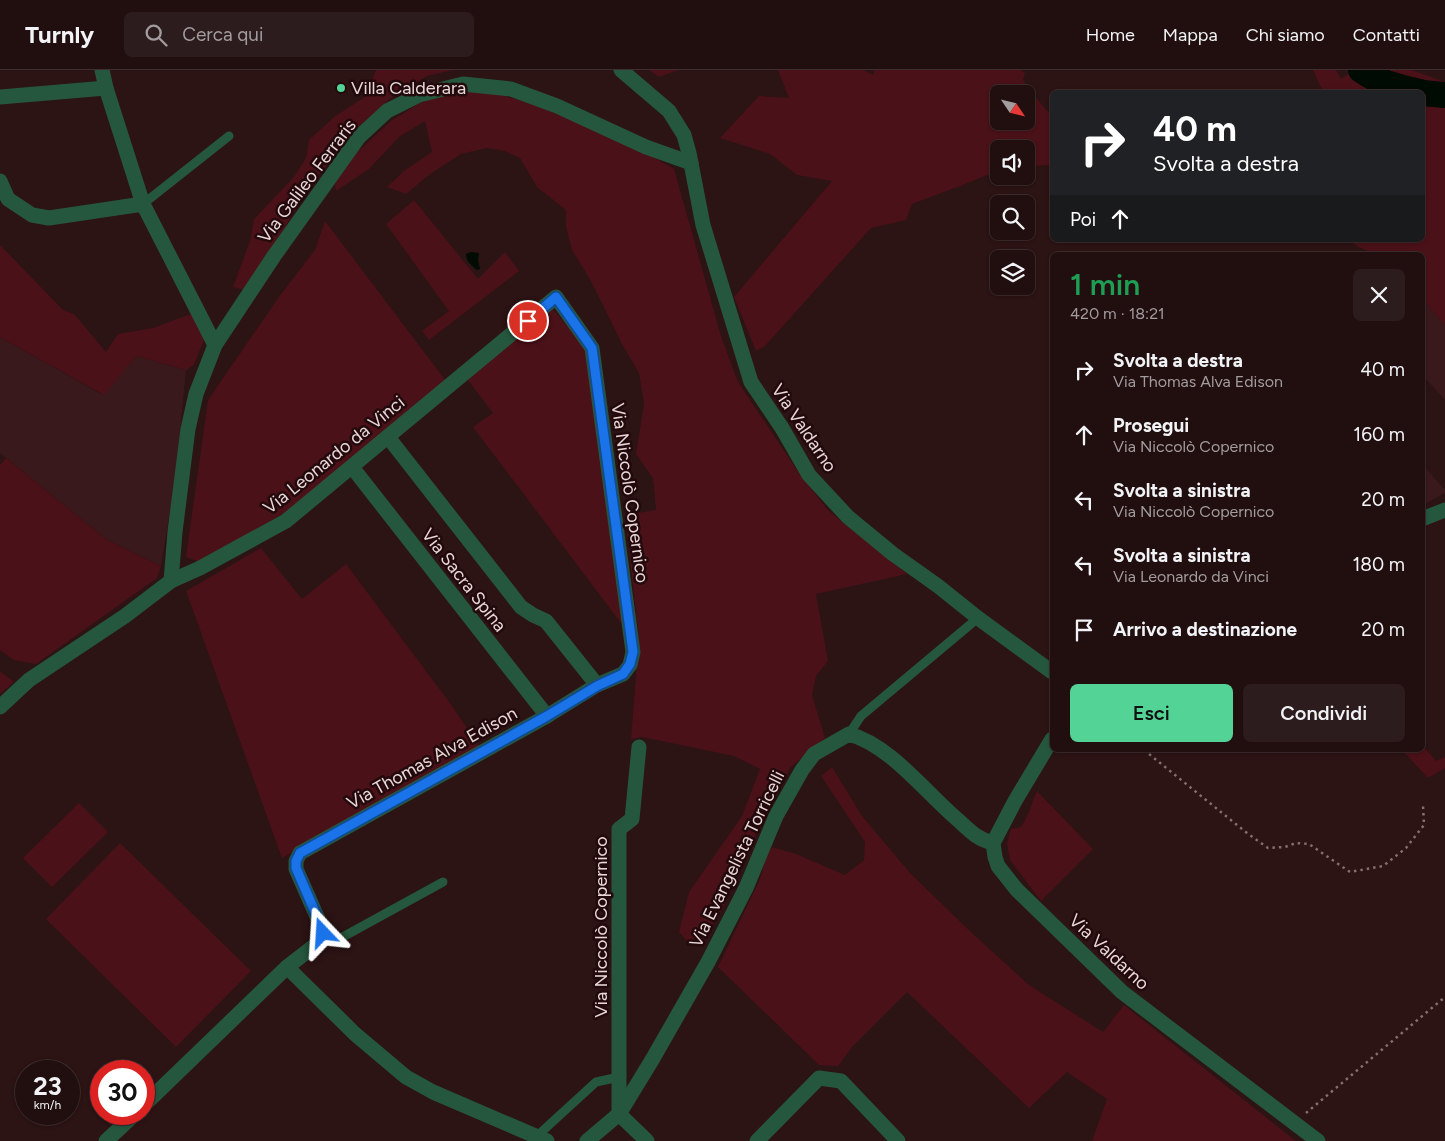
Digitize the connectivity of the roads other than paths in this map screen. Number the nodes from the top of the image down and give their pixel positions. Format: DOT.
graph roads {
  1 [pos="102,70"];
  2 [pos="622,70"];
  3 [pos="106,88"];
  4 [pos="0,98"];
  5 [pos="228,136"];
  6 [pos="691,163"];
  7 [pos="0,181"];
  8 [pos="143,204"];
  9 [pos="556,297"];
  10 [pos="215,345"];
  11 [pos="388,437"];
  12 [pos="352,467"];
  13 [pos="1445,510"];
  14 [pos="1425,518"];
  15 [pos="171,581"];
  16 [pos="978,618"];
  17 [pos="1050,671"];
  18 [pos="597,686"];
  19 [pos="0,707"];
  20 [pos="547,716"];
  21 [pos="849,734"];
  22 [pos="1050,742"];
  23 [pos="639,747"];
  24 [pos="993,843"];
  25 [pos="443,882"];
  26 [pos="322,940"];
  27 [pos="288,968"];
  28 [pos="619,1077"];
  29 [pos="155,1095"];
  30 [pos="619,1114"];
  31 [pos="123,1125"];
  32 [pos="542,1138"];
  33 [pos="106,1141"];
  34 [pos="587,1141"];
  35 [pos="647,1141"];
  36 [pos="757,1141"];
  37 [pos="898,1141"];
  38 [pos="1318,1141"];
  1 -- 3 [label="street"];
  2 -- 6 [label="street, Via Valdarno"];
  3 -- 4 [label="street"];
  3 -- 8 [label="street"];
  5 -- 8 [label="lane"];
  6 -- 10 [label="street, Via Galileo Ferraris"];
  6 -- 16 [label="street, Via Valdarno"];
  7 -- 8 [label="street"];
  8 -- 10 [label="street"];
  9 -- 11 [label="street, Via Leonardo da Vinci"];
  9 -- 18 [label="street, Via Niccolò Copernico"];
  10 -- 15 [label="street, Via Galileo Ferraris"];
  11 -- 12 [label="street, Via Leonardo da Vinci"];
  11 -- 18 [label="street"];
  12 -- 15 [label="street, Via Leonardo da Vinci"];
  12 -- 20 [label="street, Via Sacra Spina"];
  13 -- 14 [label="street"];
  15 -- 19 [label="street, Via Leonardo da Vinci"];
  16 -- 17 [label="street, Via Valdarno"];
  16 -- 21 [label="lane"];
  18 -- 20 [label="street, Via Thomas Alva Edison"];
  20 -- 26 [label="street, Via Thomas Alva Edison"];
  21 -- 24 [label="street"];
  21 -- 30 [label="street, Via Evangelista Torricelli"];
  22 -- 24 [label="street"];
  23 -- 28 [label="street, Via Niccolò Copernico"];
  24 -- 38 [label="street, Via Valdarno"];
  25 -- 26 [label="lane"];
  26 -- 27 [label="street"];
  27 -- 29 [label="street"];
  27 -- 32 [label="street"];
  28 -- 30 [label="street, Via Niccolò Copernico"];
  28 -- 32 [label="lane"];
  30 -- 34 [label="street, Via Evangelista Torricelli"];
  30 -- 35 [label="street"];
  31 -- 33 [label="street"];
  36 -- 37 [label="street"];
}
